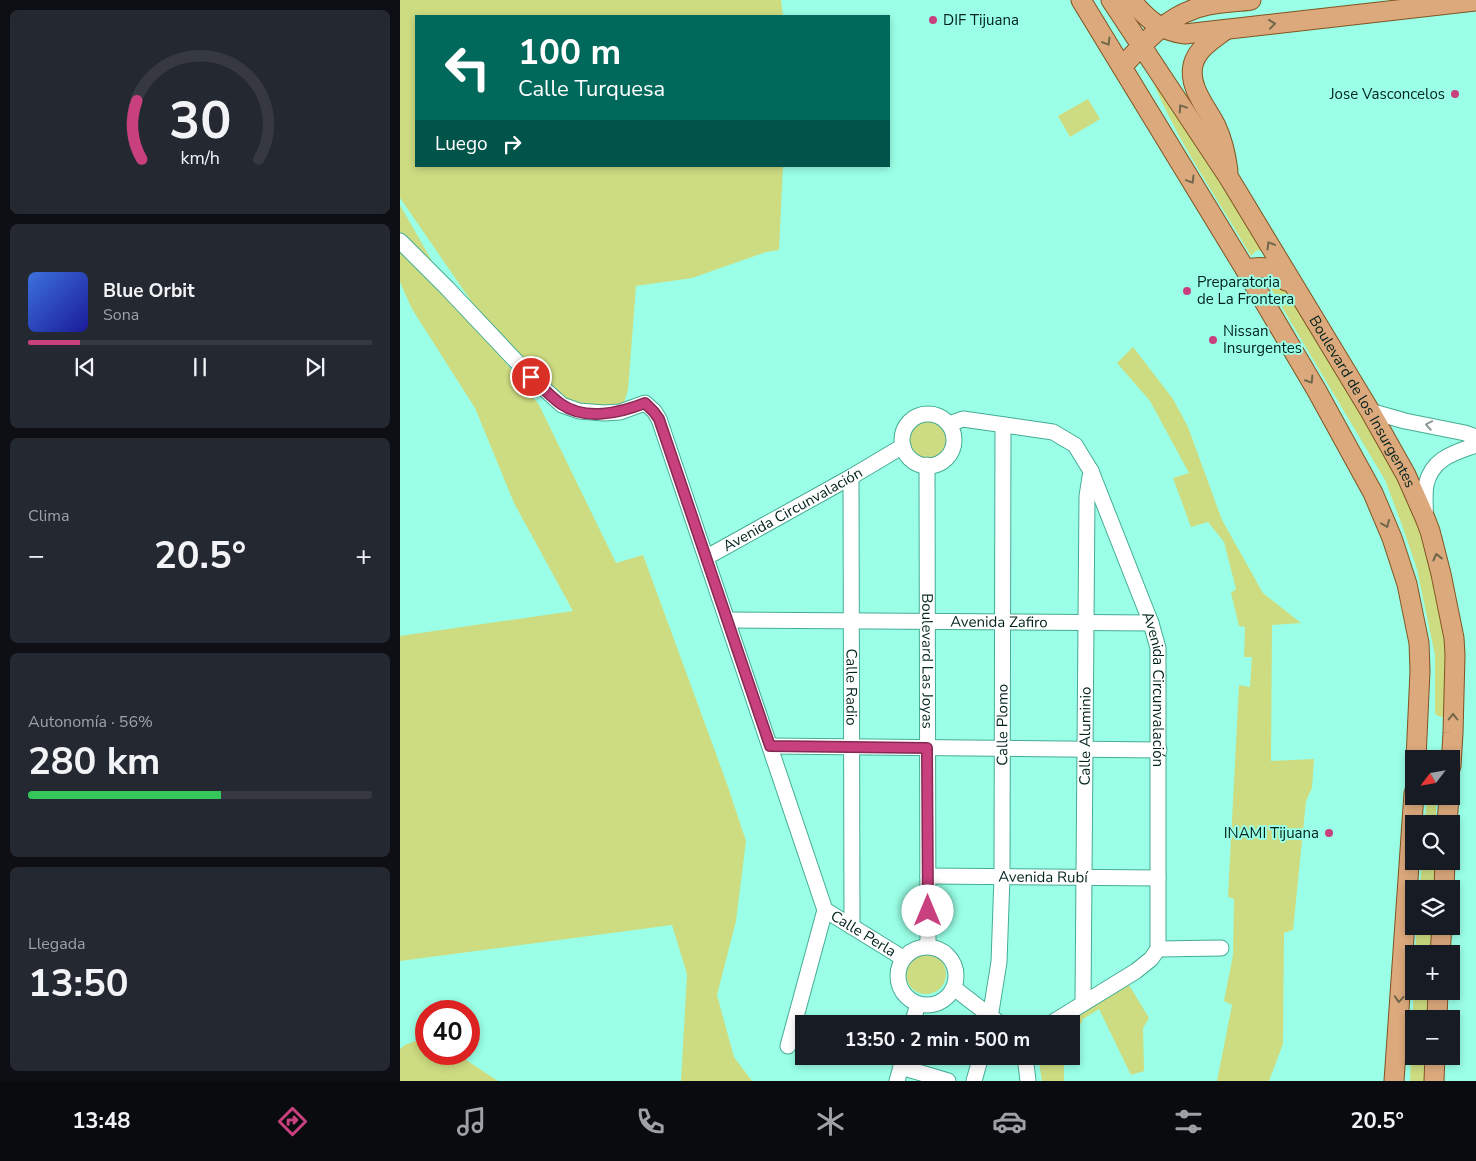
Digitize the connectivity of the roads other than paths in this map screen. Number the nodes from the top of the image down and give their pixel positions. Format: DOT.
graph roads {
  1 [pos="1081,0"];
  2 [pos="1111,0"];
  3 [pos="1131,0"];
  4 [pos="1186,0"];
  5 [pos="1251,0"];
  6 [pos="1476,1"];
  7 [pos="1208,5"];
  8 [pos="1440,5"];
  9 [pos="1476,11"];
  10 [pos="1161,28"];
  11 [pos="1224,30"];
  12 [pos="1141,45"];
  13 [pos="1122,68"];
  14 [pos="1229,178"];
  15 [pos="400,241"];
  16 [pos="1245,269"];
  17 [pos="1311,314"];
  18 [pos="1370,411"];
  19 [pos="949,424"];
  20 [pos="1003,425"];
  21 [pos="1476,437"];
  22 [pos="903,446"];
  23 [pos="1476,446"];
  24 [pos="927,466"];
  25 [pos="1091,471"];
  26 [pos="851,477"];
  27 [pos="1425,518"];
  28 [pos="707,557"];
  29 [pos="727,620"];
  30 [pos="852,620"];
  31 [pos="927,621"];
  32 [pos="1002,622"];
  33 [pos="1086,622"];
  34 [pos="1151,623"];
  35 [pos="770,746"];
  36 [pos="852,747"];
  37 [pos="927,748"];
  38 [pos="1002,748"];
  39 [pos="1085,749"];
  40 [pos="1159,750"];
  41 [pos="1416,750"];
  42 [pos="1452,750"];
  43 [pos="1413,805"];
  44 [pos="928,876"];
  45 [pos="1002,877"];
  46 [pos="1084,878"];
  47 [pos="1158,878"];
  48 [pos="825,910"];
  49 [pos="852,927"];
  50 [pos="928,946"];
  51 [pos="1221,948"];
  52 [pos="1158,949"];
  53 [pos="902,958"];
  54 [pos="954,988"];
  55 [pos="1083,1002"];
  56 [pos="918,1004"];
  57 [pos="915,1015"];
  58 [pos="986,1015"];
  59 [pos="994,1015"];
  60 [pos="1064,1015"];
  61 [pos="788,1046"];
  62 [pos="978,1065"];
  63 [pos="1026,1065"];
  64 [pos="1435,1065"];
  65 [pos="900,1068"];
  66 [pos="948,1081"];
  67 [pos="974,1081"];
  68 [pos="1028,1081"];
  69 [pos="1394,1081"];
  70 [pos="1434,1081"];
  1 -- 13 [label="main road, one-way"];
  2 -- 12 [label="main road, Boulevard de los Insurgentes"];
  3 -- 10 [label="main road"];
  4 -- 7 [label="main road"];
  5 -- 7 [label="main road"];
  6 -- 8 [label="main road"];
  7 -- 10 [label="main road"];
  8 -- 9 [label="main road"];
  11 -- 8 [label="main road, one-way"];
  10 -- 11 [label="main road"];
  10 -- 12 [label="main road"];
  11 -- 14 [label="main road"];
  12 -- 13 [label="main road"];
  14 -- 12 [label="main road, Boulevard de los Insurgentes, one-way"];
  13 -- 16 [label="main road, one-way"];
  17 -- 14 [label="main road, Boulevard de los Insurgentes, one-way"];
  15 -- 28 [label="street"];
  16 -- 17 [label="main road"];
  16 -- 41 [label="main road, one-way"];
  17 -- 18 [label="main road, Boulevard de los Insurgentes"];
  21 -- 18 [label="street, one-way"];
  18 -- 27 [label="main road, Boulevard de los Insurgentes"];
  19 -- 20 [label="street, Avenida Circunvalación"];
  19 -- 22 [label="street"];
  19 -- 24 [label="street"];
  20 -- 25 [label="street, Avenida Circunvalación"];
  20 -- 32 [label="street, Calle Plomo"];
  22 -- 24 [label="street"];
  22 -- 26 [label="street, Avenida Circunvalación"];
  23 -- 27 [label="street"];
  24 -- 31 [label="street, Boulevard Las Joyas"];
  25 -- 33 [label="street, Calle Aluminio"];
  25 -- 34 [label="street, Avenida Circunvalación"];
  26 -- 28 [label="street, Avenida Circunvalación"];
  26 -- 30 [label="street, Calle Radio"];
  42 -- 27 [label="main road, Boulevard de los Insurgentes, one-way"];
  28 -- 29 [label="street"];
  29 -- 30 [label="street, Avenida Zafiro"];
  29 -- 35 [label="street"];
  30 -- 31 [label="street, Avenida Zafiro"];
  30 -- 36 [label="street, Calle Radio"];
  31 -- 32 [label="street, Avenida Zafiro"];
  31 -- 37 [label="street, Boulevard Las Joyas"];
  32 -- 33 [label="street, Avenida Zafiro"];
  32 -- 38 [label="street, Calle Plomo"];
  33 -- 34 [label="street, Avenida Zafiro"];
  33 -- 39 [label="street, Calle Aluminio"];
  34 -- 40 [label="street, Avenida Circunvalación"];
  35 -- 36 [label="street"];
  35 -- 48 [label="street"];
  36 -- 37 [label="street"];
  36 -- 49 [label="street, Calle Radio"];
  37 -- 38 [label="street"];
  37 -- 44 [label="street, Boulevard Las Joyas"];
  38 -- 39 [label="street"];
  38 -- 45 [label="street, Calle Plomo"];
  39 -- 40 [label="street"];
  39 -- 46 [label="street, Calle Aluminio"];
  40 -- 47 [label="street, Avenida Circunvalación"];
  43 -- 69 [label="main road, one-way"];
  44 -- 45 [label="street, Avenida Rubí"];
  44 -- 50 [label="street, Boulevard Las Joyas"];
  45 -- 46 [label="street, Avenida Rubí"];
  45 -- 59 [label="street, Calle Plomo"];
  46 -- 47 [label="street, Avenida Rubí"];
  46 -- 55 [label="street, Calle Aluminio"];
  47 -- 52 [label="street, Avenida Circunvalación"];
  48 -- 49 [label="street, Calle Perla"];
  48 -- 61 [label="street"];
  49 -- 53 [label="street, Calle Perla"];
  50 -- 53 [label="street"];
  50 -- 54 [label="street"];
  51 -- 52 [label="street"];
  52 -- 55 [label="street"];
  53 -- 56 [label="street"];
  54 -- 56 [label="street"];
  54 -- 58 [label="street"];
  55 -- 60 [label="street"];
  56 -- 57 [label="street"];
  62 -- 67 [label="street"];
  63 -- 68 [label="street"];
  64 -- 70 [label="main road"];
  65 -- 66 [label="street"];
}
